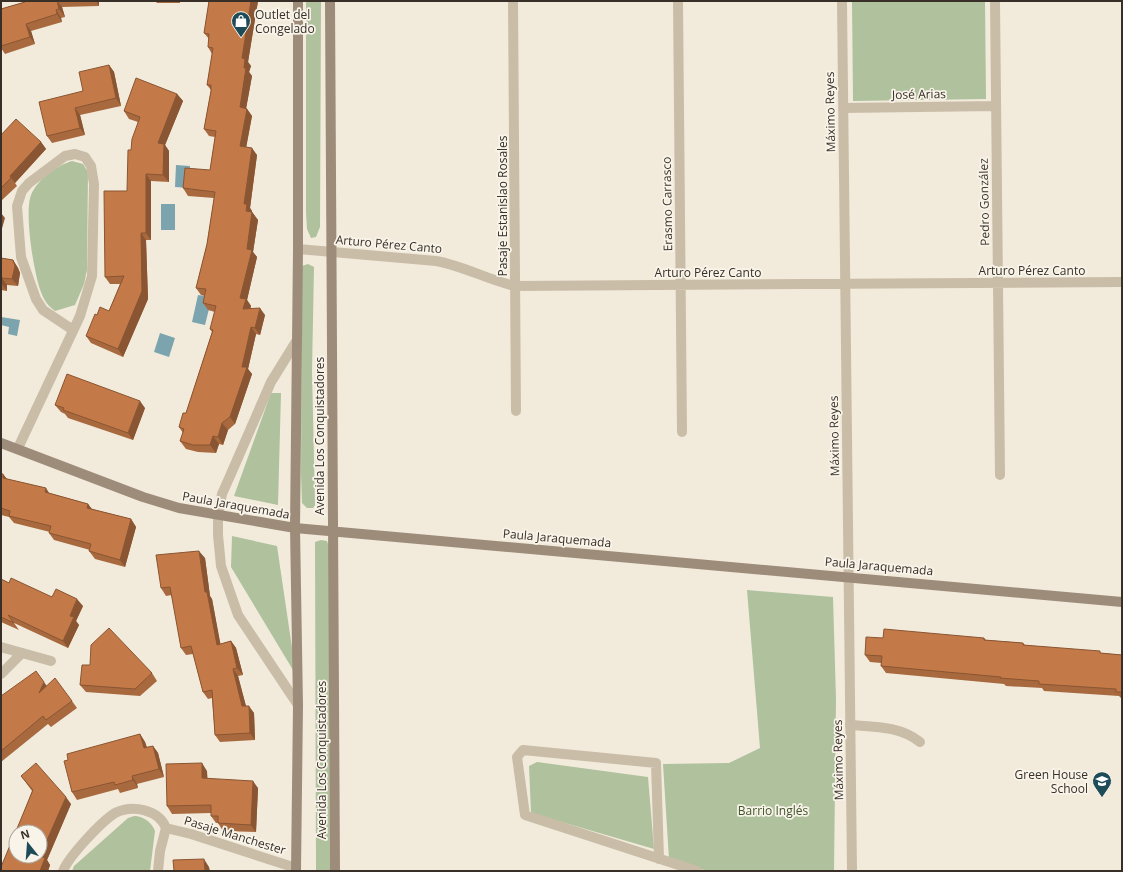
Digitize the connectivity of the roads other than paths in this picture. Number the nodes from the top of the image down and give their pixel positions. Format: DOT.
graph roads {
  1 [pos="298,1"];
  2 [pos="330,1"];
  3 [pos="513,1"];
  4 [pos="678,1"];
  5 [pos="842,1"];
  6 [pos="995,1"];
  7 [pos="996,106"];
  8 [pos="843,108"];
  9 [pos="298,249"];
  10 [pos="331,252"];
  11 [pos="1122,282"];
  12 [pos="998,283"];
  13 [pos="845,284"];
  14 [pos="681,285"];
  15 [pos="515,286"];
  16 [pos="73,330"];
  17 [pos="297,340"];
  18 [pos="516,411"];
  19 [pos="682,432"];
  20 [pos="1,443"];
  21 [pos="18,448"];
  22 [pos="1000,475"];
  23 [pos="218,516"];
  24 [pos="295,528"];
  25 [pos="332,531"];
  26 [pos="848,577"];
  27 [pos="1122,602"];
  28 [pos="1,646"];
  29 [pos="21,654"];
  30 [pos="51,661"];
  31 [pos="1,674"];
  32 [pos="298,705"];
  33 [pos="850,725"];
  34 [pos="920,742"];
  35 [pos="166,828"];
  36 [pos="659,859"];
  37 [pos="296,870"];
  38 [pos="63,871"];
  39 [pos="158,871"];
  40 [pos="335,871"];
  41 [pos="697,871"];
  42 [pos="852,871"];
  1 -- 9 [label="street, Avenida Los Conquistadores"];
  2 -- 10 [label="street, Avenida Los Conquistadores"];
  3 -- 15 [label="street, Pasaje Estanislao Rosales"];
  4 -- 14 [label="street, Erasmo Carrasco"];
  5 -- 8 [label="street, Máximo Reyes"];
  6 -- 7 [label="street, Pedro González"];
  7 -- 8 [label="street, José Arias"];
  7 -- 12 [label="street, Pedro González"];
  8 -- 13 [label="street, Máximo Reyes"];
  9 -- 10 [label="street, Arturo Pérez Canto"];
  9 -- 17 [label="street, Avenida Los Conquistadores"];
  10 -- 15 [label="street, Arturo Pérez Canto"];
  10 -- 25 [label="street, Avenida Los Conquistadores"];
  11 -- 12 [label="street, Arturo Pérez Canto"];
  12 -- 13 [label="street, Arturo Pérez Canto"];
  12 -- 22 [label="street, Pedro González"];
  13 -- 14 [label="street, Arturo Pérez Canto"];
  13 -- 26 [label="street, Máximo Reyes"];
  14 -- 15 [label="street, Arturo Pérez Canto"];
  14 -- 19 [label="street, Erasmo Carrasco"];
  15 -- 18 [label="street, Pasaje Estanislao Rosales"];
  16 -- 16 [label="street"];
  16 -- 21 [label="street"];
  17 -- 23 [label="street, Avenida Los Conquistadores"];
  17 -- 24 [label="street, Avenida Los Conquistadores"];
  20 -- 21 [label="street, Paula Jaraquemada"];
  21 -- 23 [label="street, Paula Jaraquemada"];
  23 -- 24 [label="street, Paula Jaraquemada"];
  23 -- 32 [label="street, Avenida Los Conquistadores"];
  24 -- 25 [label="street, Paula Jaraquemada"];
  24 -- 32 [label="street, Avenida Los Conquistadores"];
  25 -- 26 [label="street, Paula Jaraquemada"];
  25 -- 40 [label="street, Avenida Los Conquistadores"];
  26 -- 27 [label="street, Paula Jaraquemada"];
  26 -- 33 [label="street, Máximo Reyes"];
  28 -- 29 [label="street"];
  29 -- 30 [label="street"];
  29 -- 31 [label="street"];
  32 -- 37 [label="street, Avenida Los Conquistadores"];
  33 -- 34 [label="street"];
  33 -- 42 [label="street, Máximo Reyes"];
  35 -- 37 [label="street, Pasaje Manchester"];
  35 -- 38 [label="street, Pasaje Manchester"];
  35 -- 39 [label="street, Pasaje Manchester"];
  36 -- 36 [label="street"];
  36 -- 41 [label="street"];
}
